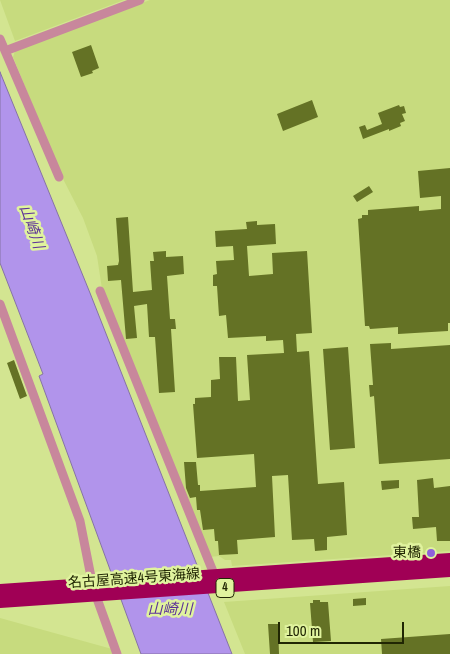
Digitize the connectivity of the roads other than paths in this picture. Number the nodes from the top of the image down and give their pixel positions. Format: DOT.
graph roads {
  1 [pos="140,0"];
  2 [pos="0,38"];
  3 [pos="5,51"];
  4 [pos="59,177"];
  5 [pos="100,291"];
  6 [pos="0,304"];
  7 [pos="450,559"];
  8 [pos="450,571"];
  9 [pos="216,579"];
  10 [pos="0,590"];
  11 [pos="0,602"];
  12 [pos="117,654"];
  1 -- 3 [label="street"];
  2 -- 3 [label="street"];
  3 -- 4 [label="street"];
  5 -- 9 [label="street"];
  6 -- 12 [label="street"];
  7 -- 10 [label="highway, 名古屋高速4号東海線 / 4, bridge"];
  8 -- 11 [label="highway, 名古屋高速4号東海線 / 4, bridge"];
}
